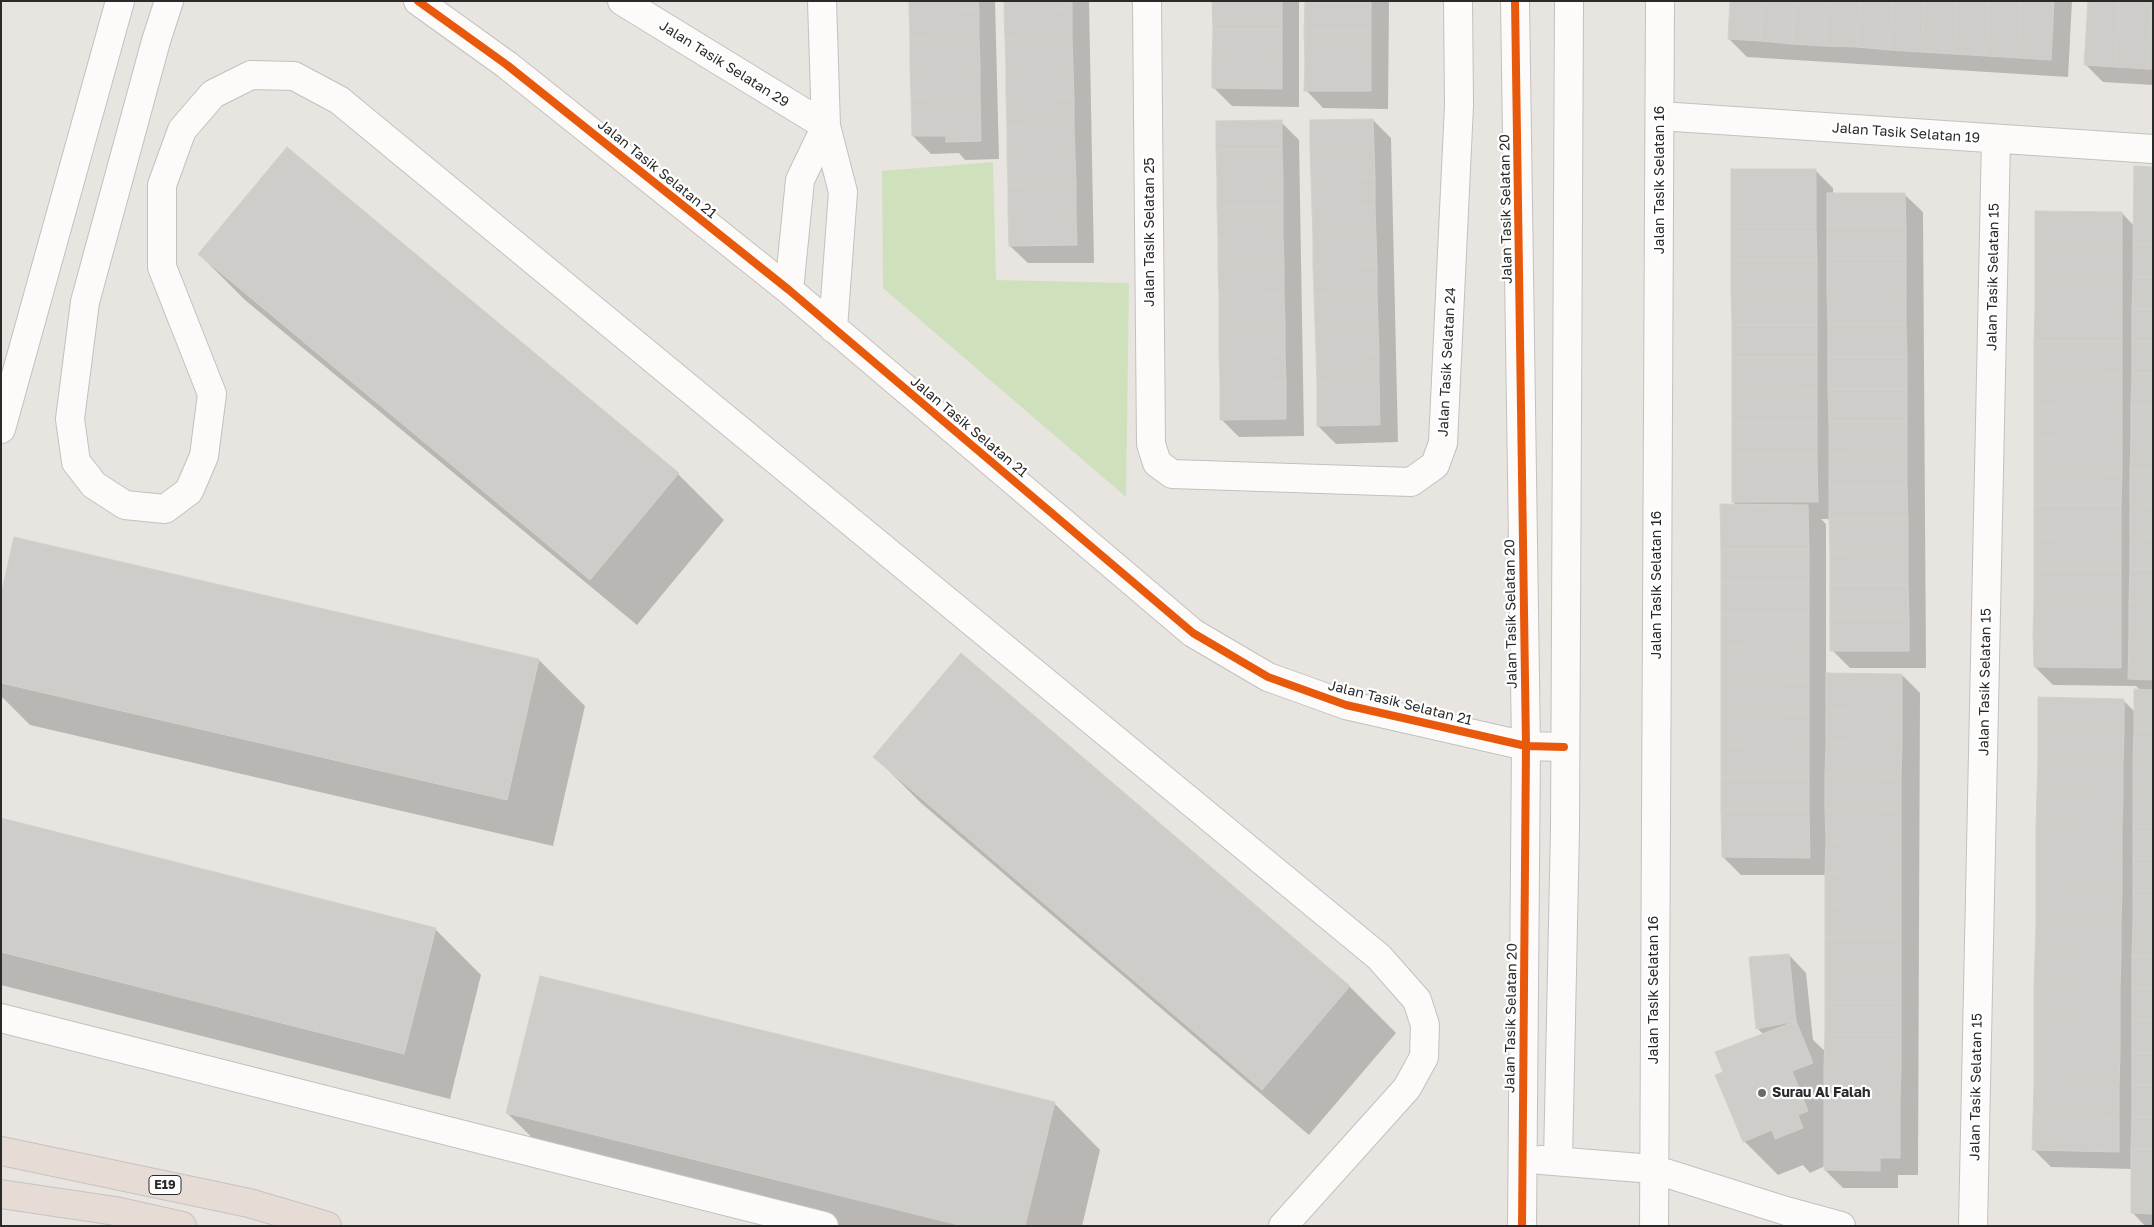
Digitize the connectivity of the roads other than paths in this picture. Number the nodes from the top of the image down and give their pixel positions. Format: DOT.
graph roads {
  1 [pos="120,1"];
  2 [pos="169,1"];
  3 [pos="418,1"];
  4 [pos="622,1"];
  5 [pos="822,1"];
  6 [pos="1148,1"];
  7 [pos="1458,1"];
  8 [pos="1515,1"];
  9 [pos="1569,1"];
  10 [pos="1660,1"];
  11 [pos="1660,116"];
  12 [pos="826,126"];
  13 [pos="1996,139"];
  14 [pos="2153,149"];
  15 [pos="789,290"];
  16 [pos="834,328"];
  17 [pos="1,428"];
  18 [pos="1157,463"];
  19 [pos="1526,746"];
  20 [pos="1564,747"];
  21 [pos="1526,826"];
  22 [pos="1565,829"];
  23 [pos="1,1018"];
  24 [pos="1,1151"];
  25 [pos="1522,1159"];
  26 [pos="1558,1160"];
  27 [pos="1653,1168"];
  28 [pos="1,1194"];
  29 [pos="182,1226"];
  30 [pos="328,1226"];
  31 [pos="824,1226"];
  32 [pos="1283,1226"];
  33 [pos="1522,1226"];
  34 [pos="1654,1226"];
  35 [pos="1841,1226"];
  36 [pos="1973,1226"];
  1 -- 17 [label="street"];
  2 -- 32 [label="street"];
  3 -- 15 [label="street, Jalan Tasik Selatan 21"];
  4 -- 12 [label="street, Jalan Tasik Selatan 29"];
  5 -- 12 [label="street"];
  6 -- 18 [label="street, Jalan Tasik Selatan 25"];
  7 -- 18 [label="street, Jalan Tasik Selatan 24"];
  8 -- 19 [label="street, Jalan Tasik Selatan 20"];
  9 -- 20 [label="street"];
  10 -- 11 [label="street, Jalan Tasik Selatan 16"];
  11 -- 13 [label="street, Jalan Tasik Selatan 19"];
  11 -- 27 [label="street, Jalan Tasik Selatan 16"];
  12 -- 15 [label="street"];
  12 -- 16 [label="street"];
  13 -- 14 [label="street, Jalan Tasik Selatan 19"];
  13 -- 36 [label="street, Jalan Tasik Selatan 15"];
  15 -- 16 [label="street, Jalan Tasik Selatan 21"];
  16 -- 19 [label="street, Jalan Tasik Selatan 21"];
  19 -- 20 [label="street, Jalan Tasik Selatan 21"];
  19 -- 21 [label="street, Jalan Tasik Selatan 20"];
  20 -- 22 [label="street"];
  21 -- 22 [label="street"];
  21 -- 25 [label="street, Jalan Tasik Selatan 20"];
  22 -- 26 [label="street"];
  23 -- 31 [label="street"];
  24 -- 30 [label="highway, E19"];
  25 -- 26 [label="street"];
  25 -- 33 [label="street, Jalan Tasik Selatan 20"];
  26 -- 27 [label="street"];
  27 -- 34 [label="street, Jalan Tasik Selatan 16"];
  27 -- 35 [label="street"];
  28 -- 29 [label="highway"];
}
